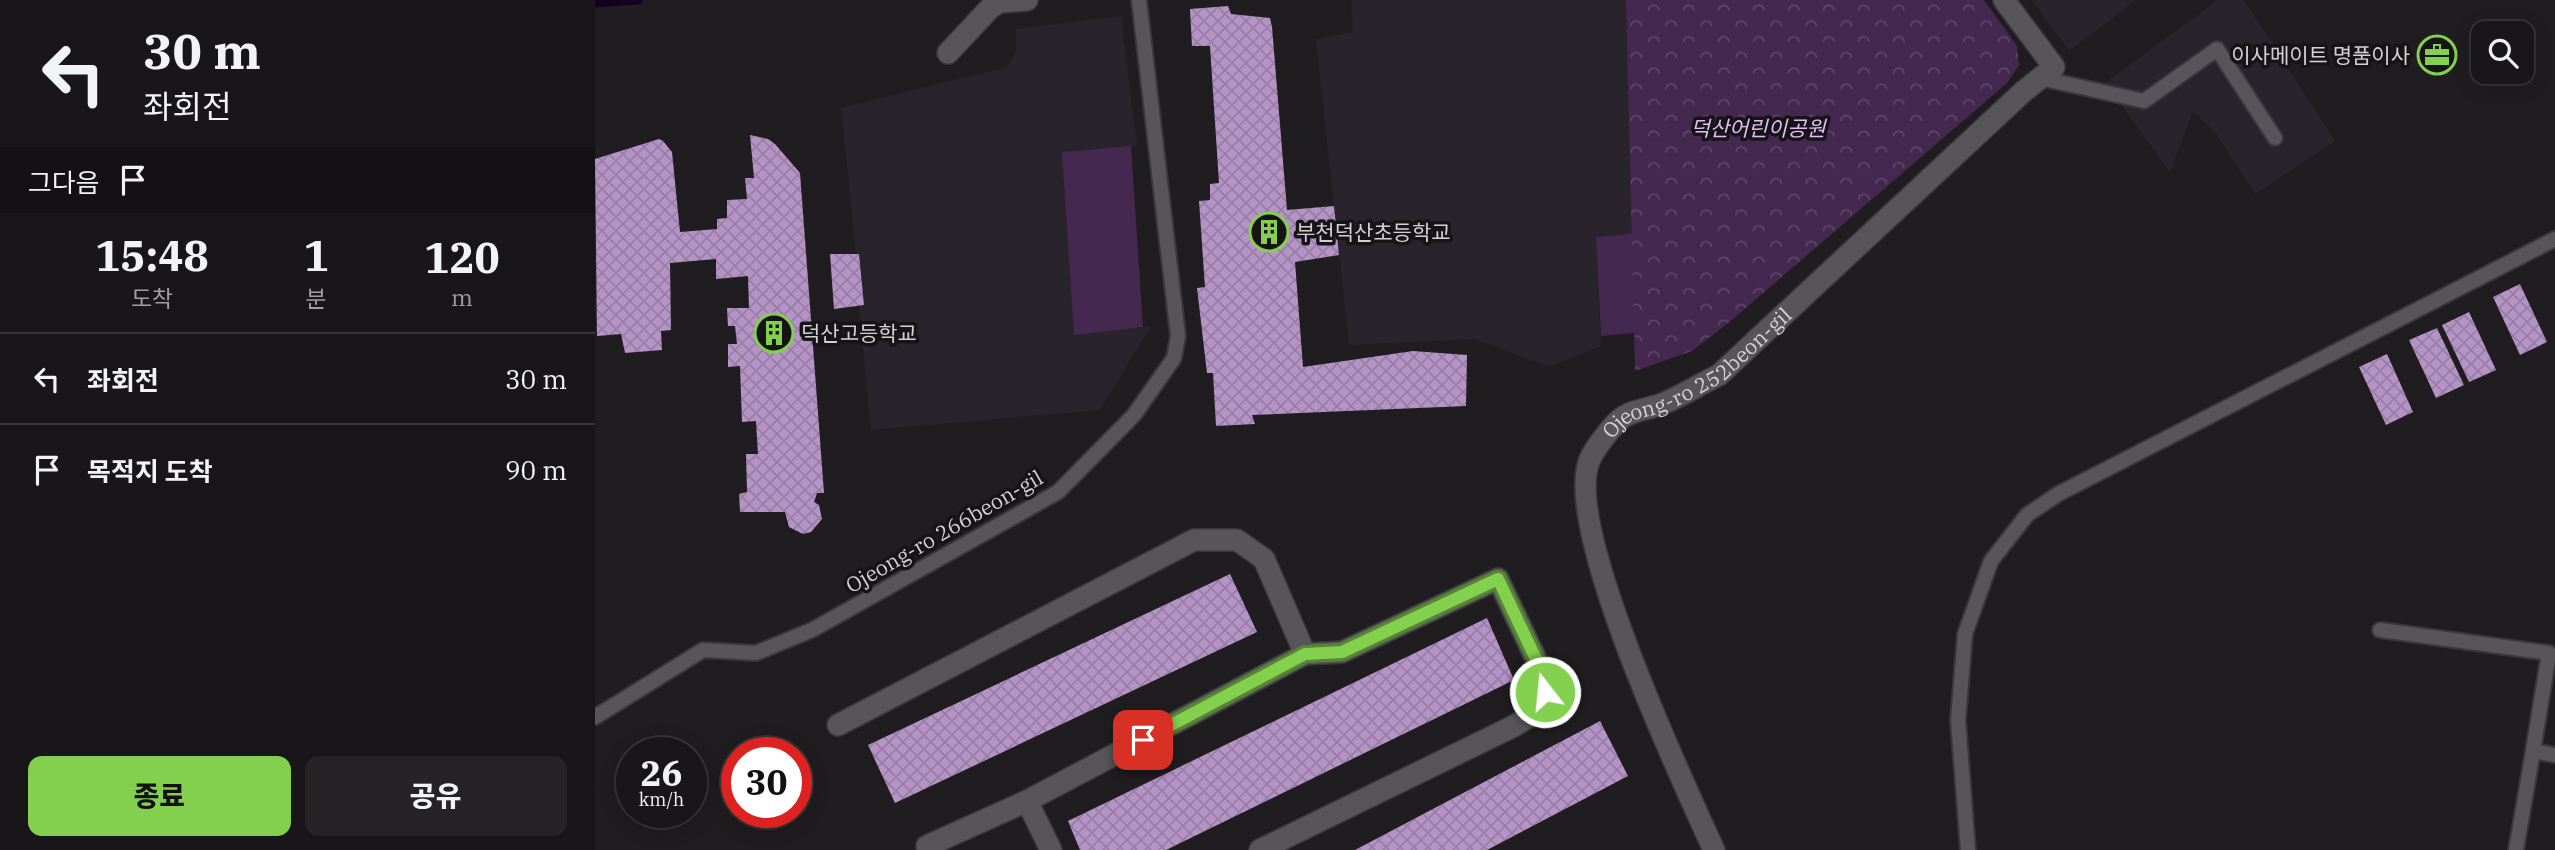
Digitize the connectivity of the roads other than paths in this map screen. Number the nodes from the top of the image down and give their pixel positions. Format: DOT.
graph roads {
  1 [pos="1027,0"];
  2 [pos="1139,0"];
  3 [pos="2004,0"];
  4 [pos="948,53"];
  5 [pos="2040,78"];
  6 [pos="2274,138"];
  7 [pos="2554,241"];
  8 [pos="2380,630"];
  9 [pos="1305,654"];
  10 [pos="595,717"];
  11 [pos="838,725"];
  12 [pos="2533,751"];
  13 [pos="2555,755"];
  14 [pos="1027,801"];
  15 [pos="927,846"];
  16 [pos="1051,850"];
  17 [pos="1261,850"];
  18 [pos="1714,850"];
  19 [pos="1968,850"];
  20 [pos="2516,850"];
  1 -- 4 [label="street"];
  2 -- 10 [label="lane, Ojeong-ro 266beon-gil"];
  3 -- 5 [label="street"];
  5 -- 6 [label="lane"];
  5 -- 18 [label="street, Ojeong-ro 252beon-gil"];
  7 -- 19 [label="lane"];
  8 -- 12 [label="lane"];
  9 -- 11 [label="street"];
  9 -- 14 [label="street"];
  9 -- 17 [label="street"];
  12 -- 13 [label="lane"];
  12 -- 20 [label="lane"];
  14 -- 15 [label="street"];
  14 -- 16 [label="street"];
}
